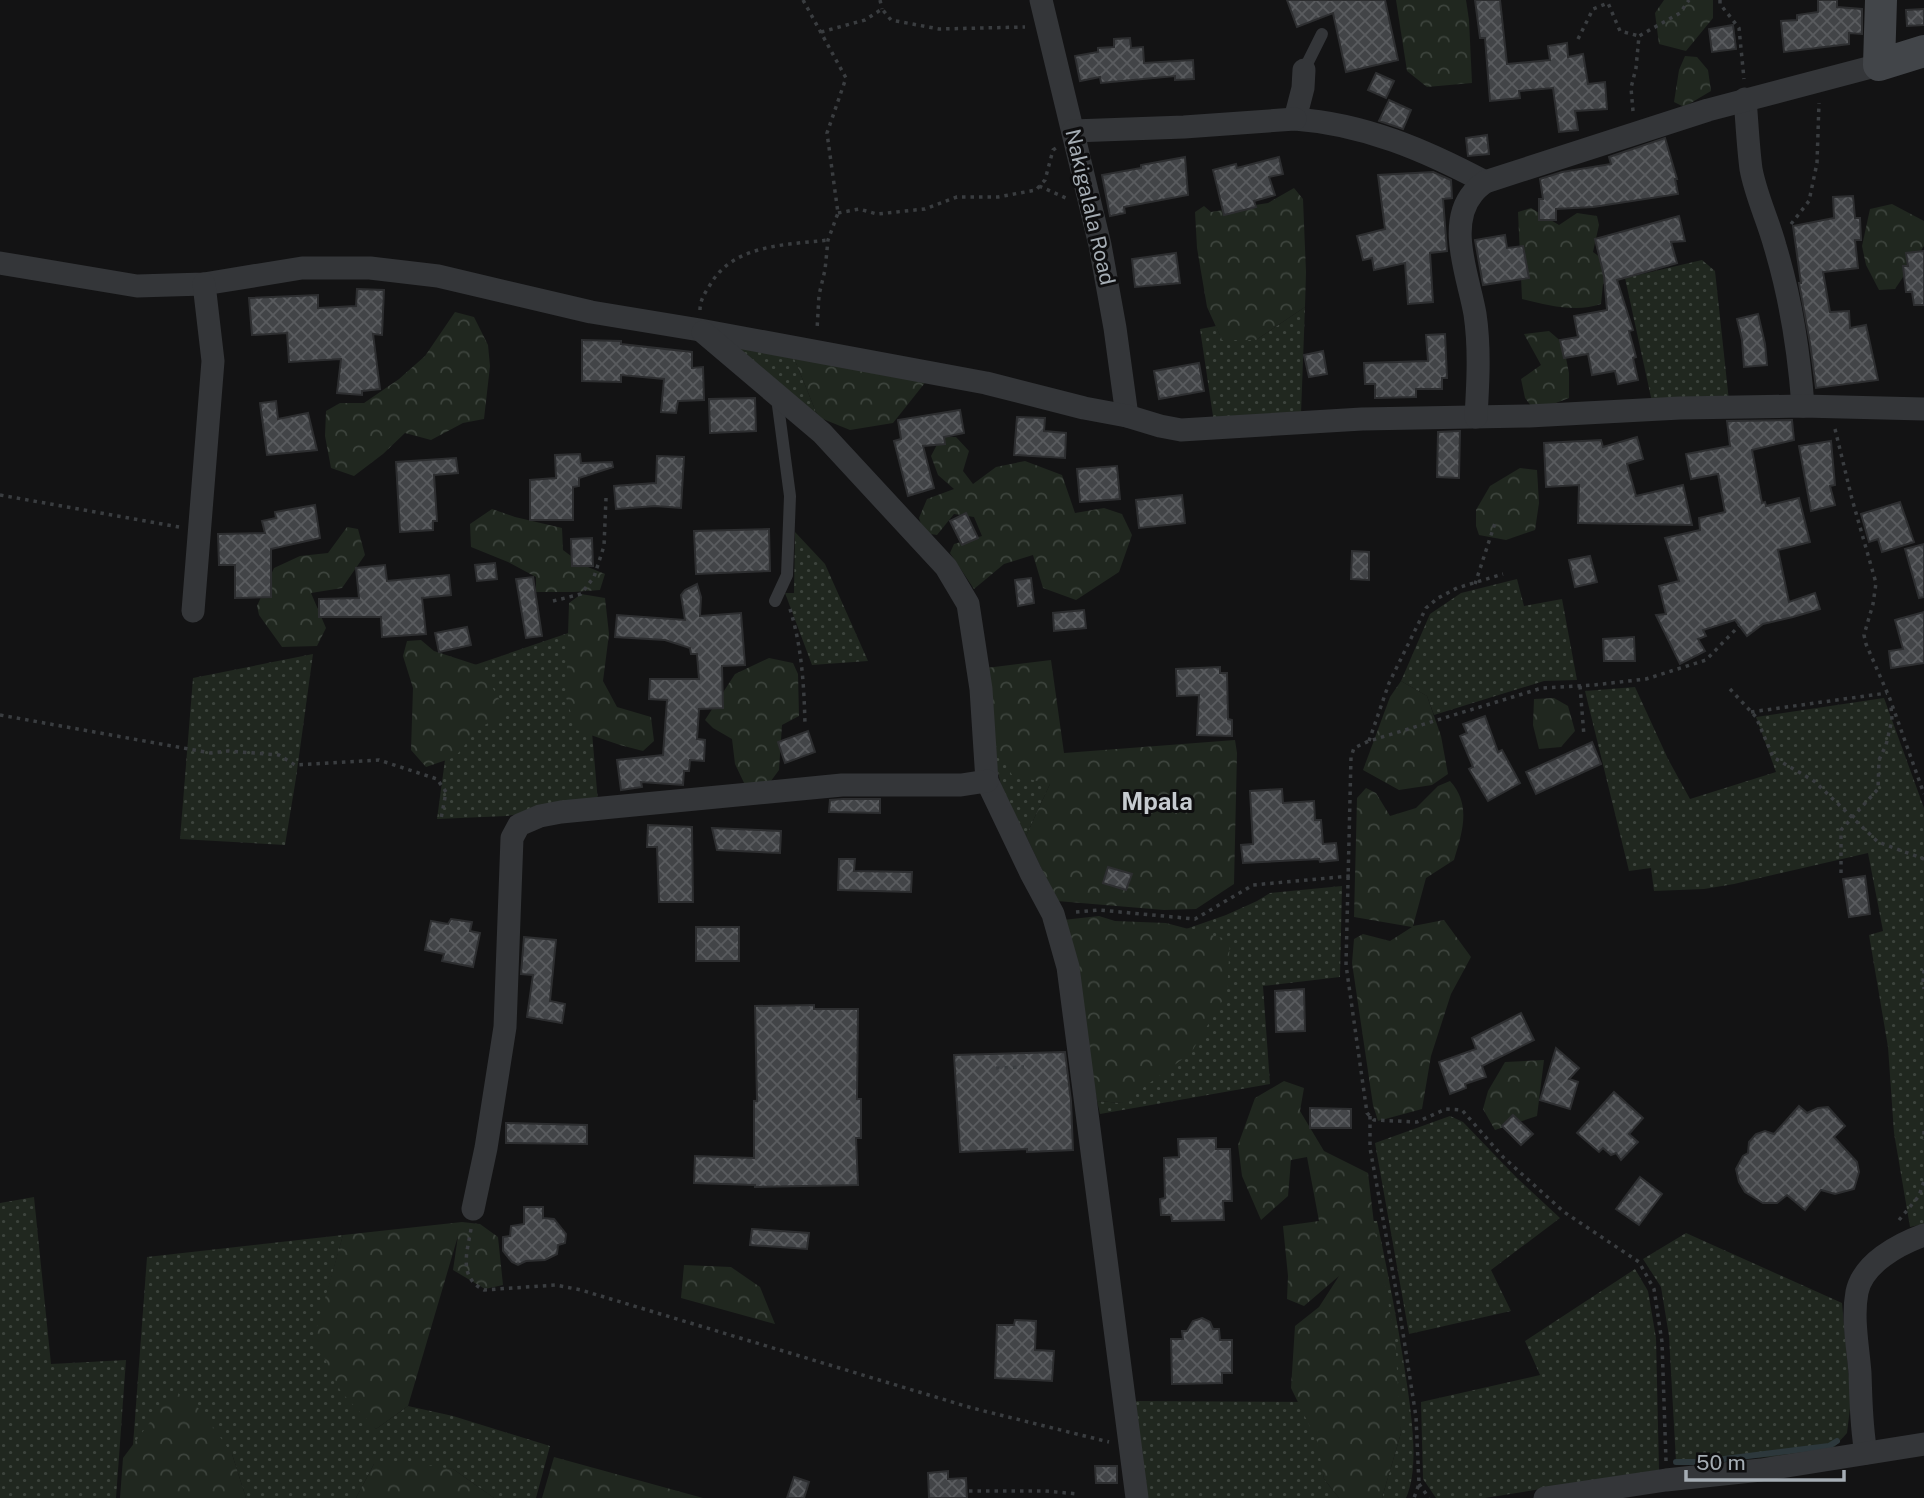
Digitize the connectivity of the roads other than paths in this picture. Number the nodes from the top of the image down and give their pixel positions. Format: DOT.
graph roads {
  1 [pos="1041,0"];
  2 [pos="1881,0"];
  3 [pos="1322,34"];
  4 [pos="1924,51"];
  5 [pos="1879,65"];
  6 [pos="1304,70"];
  7 [pos="1745,99"];
  8 [pos="1295,119"];
  9 [pos="1073,131"];
  10 [pos="1485,182"];
  11 [pos="0,263"];
  12 [pos="204,284"];
  13 [pos="700,330"];
  14 [pos="777,395"];
  15 [pos="1803,406"];
  16 [pos="1924,409"];
  17 [pos="1128,416"];
  18 [pos="1476,417"];
  19 [pos="775,601"];
  20 [pos="193,611"];
  21 [pos="987,781"];
  22 [pos="473,1209"];
  23 [pos="1924,1235"];
  24 [pos="1924,1444"];
  25 [pos="1866,1453"];
  26 [pos="1137,1498"];
  27 [pos="1545,1498"];
  1 -- 9 [label="street, Nakigalala Road"];
  2 -- 5 [label="street"];
  3 -- 6 [label="lane"];
  4 -- 5 [label="street"];
  5 -- 7 [label="street"];
  6 -- 8 [label="street"];
  7 -- 10 [label="street"];
  7 -- 15 [label="street"];
  8 -- 9 [label="street"];
  8 -- 10 [label="street"];
  9 -- 17 [label="street, Nakigalala Road"];
  10 -- 18 [label="street"];
  11 -- 12 [label="street"];
  12 -- 13 [label="street"];
  12 -- 20 [label="street"];
  13 -- 14 [label="street"];
  13 -- 17 [label="street"];
  14 -- 19 [label="lane"];
  14 -- 21 [label="street"];
  15 -- 16 [label="street"];
  15 -- 18 [label="street"];
  17 -- 18 [label="street"];
  21 -- 22 [label="street"];
  21 -- 26 [label="street"];
  23 -- 25 [label="street"];
  24 -- 25 [label="street"];
  25 -- 27 [label="street"];
}
